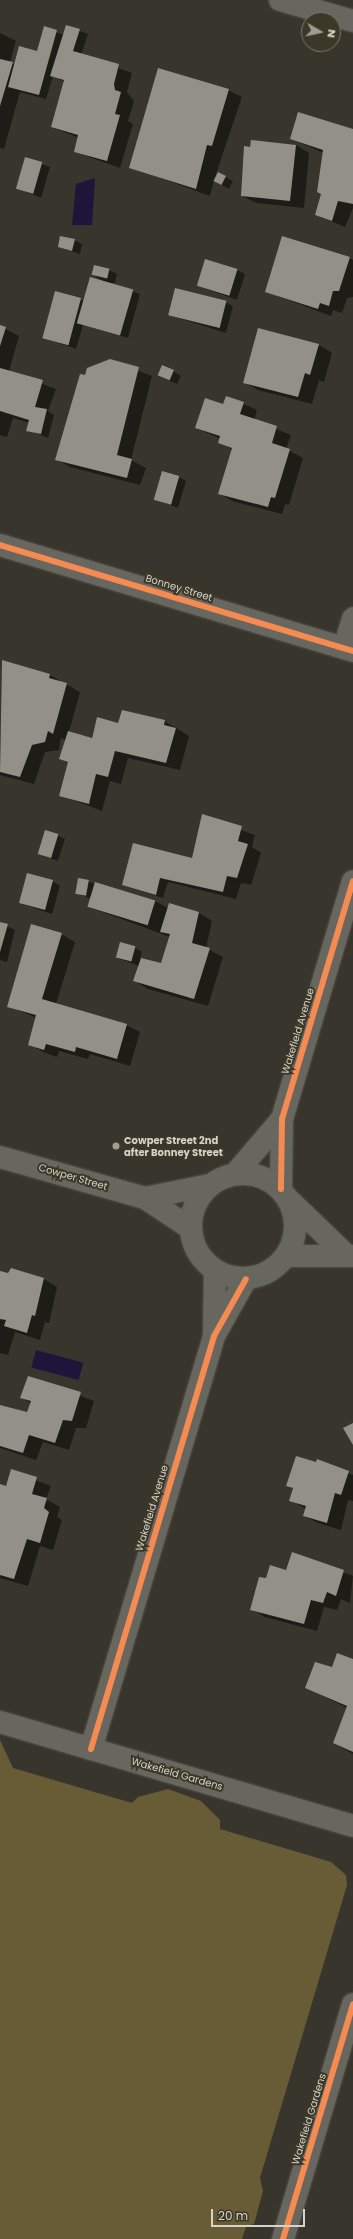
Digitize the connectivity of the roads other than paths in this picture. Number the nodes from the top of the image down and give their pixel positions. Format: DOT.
graph roads {
  1 [pos="280,0"];
  2 [pos="353,21"];
  3 [pos="0,545"];
  4 [pos="353,618"];
  5 [pos="349,650"];
  6 [pos="353,881"];
  7 [pos="282,1119"];
  8 [pos="0,1157"];
  9 [pos="235,1174"];
  10 [pos="210,1185"];
  11 [pos="284,1194"];
  12 [pos="145,1198"];
  13 [pos="190,1228"];
  14 [pos="349,1254"];
  15 [pos="286,1256"];
  16 [pos="215,1270"];
  17 [pos="246,1279"];
  18 [pos="214,1336"];
  19 [pos="0,1722"];
  20 [pos="91,1749"];
  21 [pos="353,1826"];
  22 [pos="353,2004"];
  23 [pos="283,2239"];
  1 -- 2 [label="street"];
  3 -- 5 [label="street, Bonney Street"];
  4 -- 5 [label="street"];
  6 -- 7 [label="street, Wakefield Avenue"];
  7 -- 9 [label="street, Wakefield Avenue"];
  7 -- 11 [label="street, Wakefield Avenue"];
  8 -- 12 [label="street, Cowper Street"];
  9 -- 10 [label="street"];
  9 -- 11 [label="street"];
  10 -- 12 [label="street, Cowper Street"];
  10 -- 13 [label="street"];
  11 -- 14 [label="street"];
  11 -- 15 [label="street"];
  12 -- 13 [label="street, Cowper Street"];
  13 -- 16 [label="street"];
  14 -- 15 [label="street"];
  15 -- 17 [label="street"];
  16 -- 17 [label="street"];
  16 -- 18 [label="street, Wakefield Avenue"];
  17 -- 18 [label="street, Wakefield Avenue"];
  18 -- 20 [label="street, Wakefield Avenue"];
  19 -- 20 [label="street, Wakefield Gardens"];
  20 -- 21 [label="street, Wakefield Gardens"];
  22 -- 23 [label="street, Wakefield Gardens"];
}
